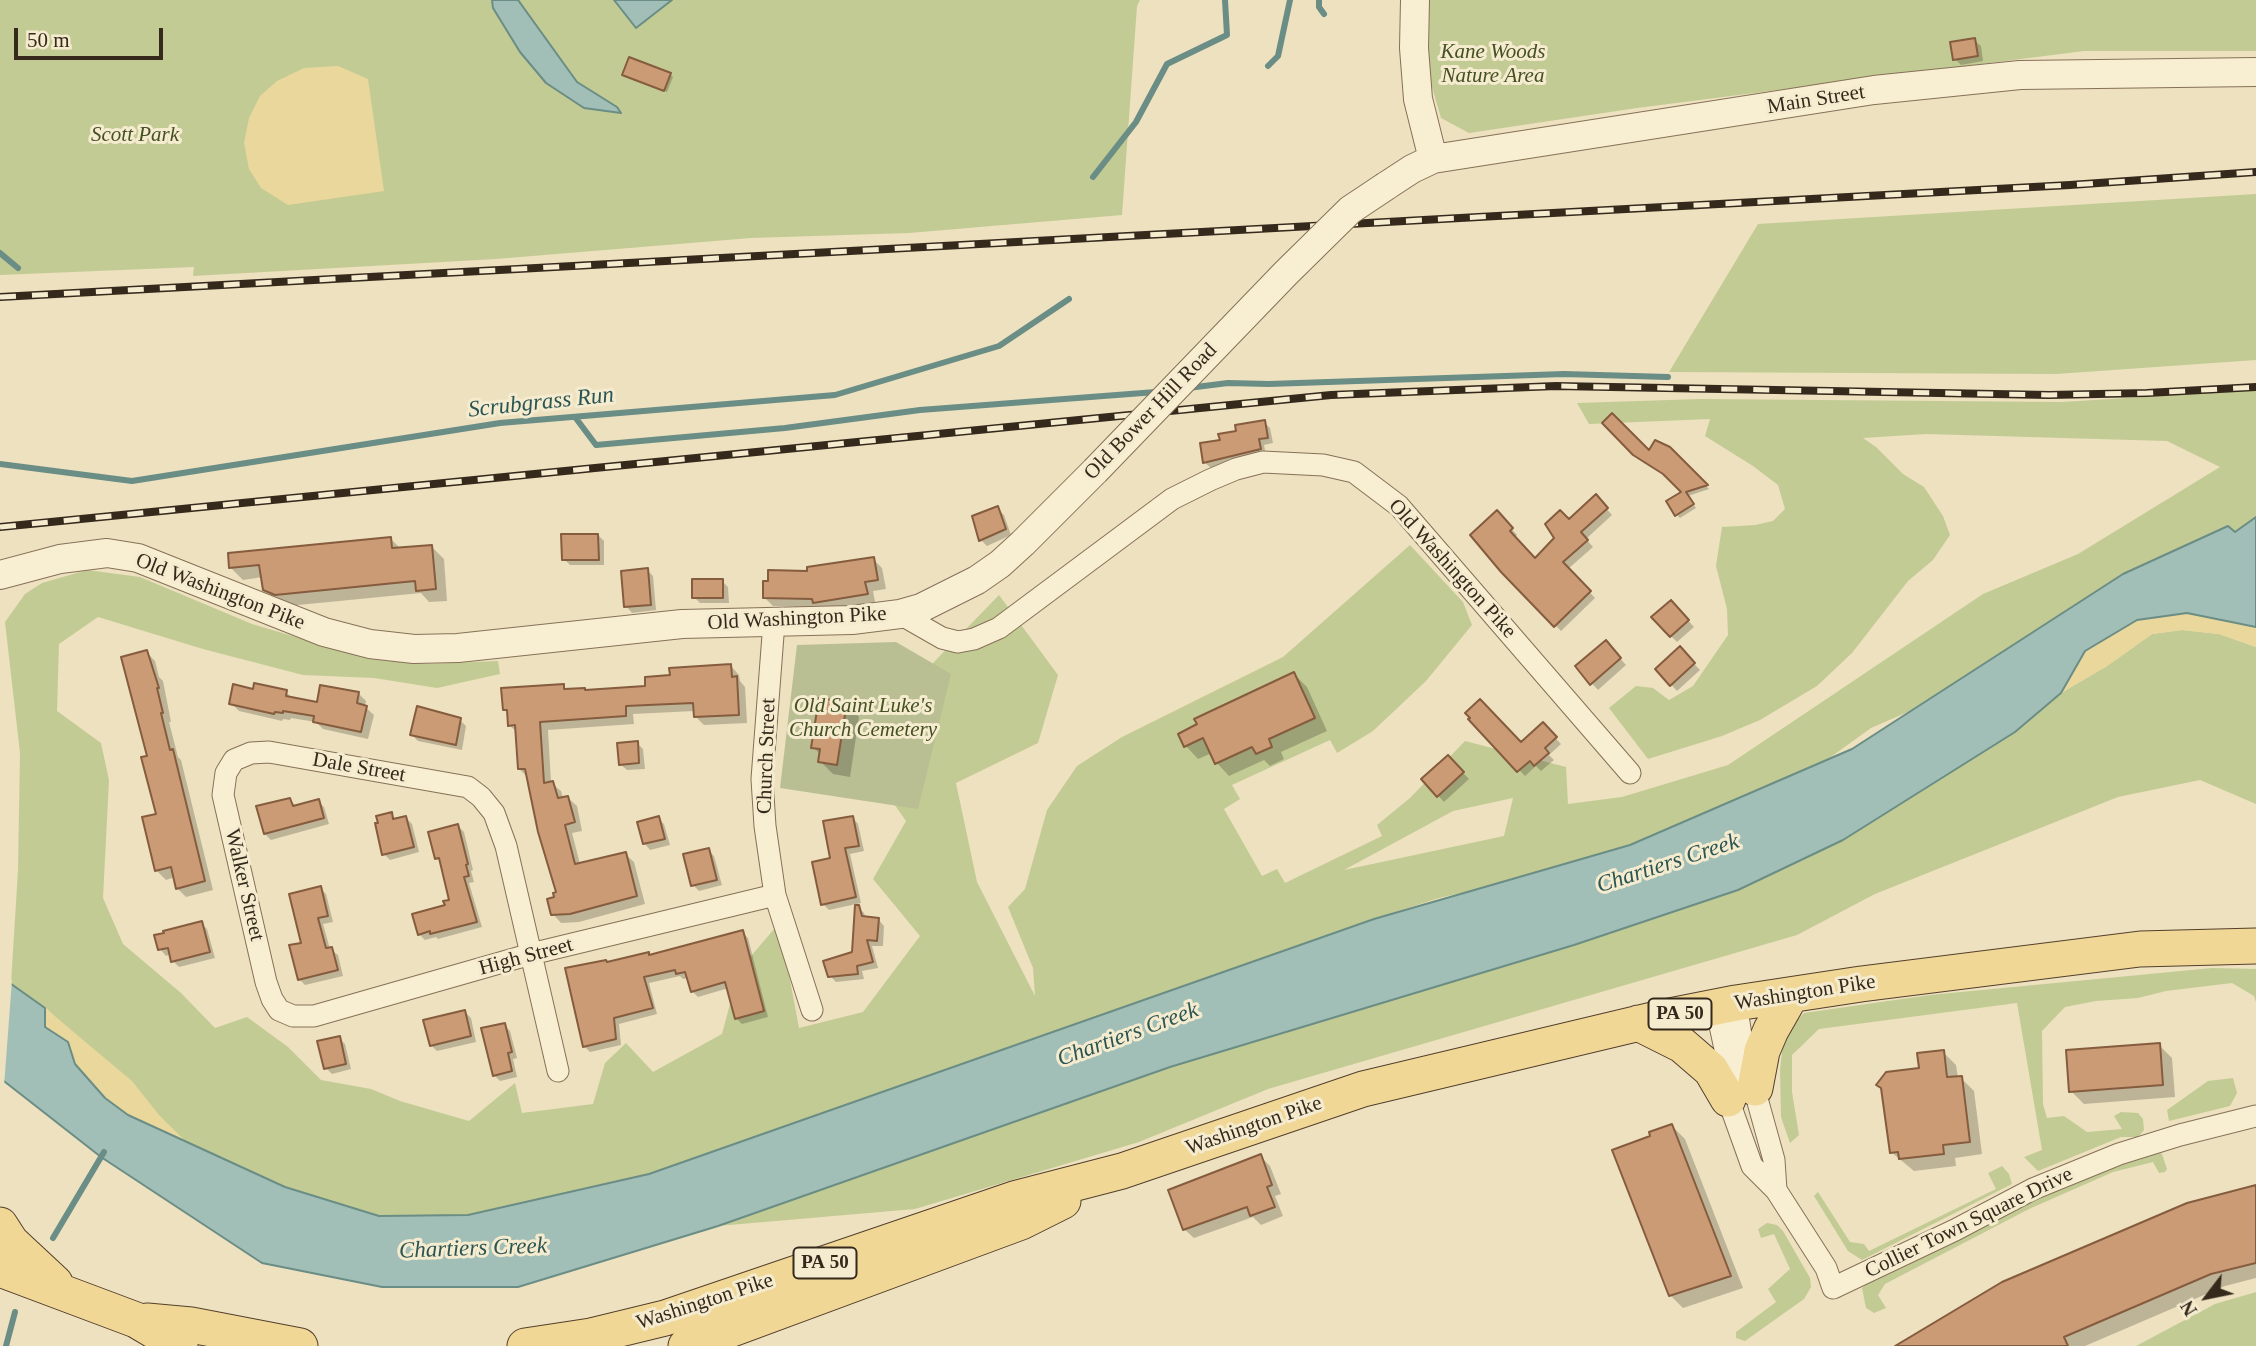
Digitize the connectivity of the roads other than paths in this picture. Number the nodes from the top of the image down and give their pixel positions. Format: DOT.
graph roads {
  1 [pos="1415,0"];
  2 [pos="2256,72"];
  3 [pos="1433,159"];
  4 [pos="1386,186"];
  5 [pos="0,575"];
  6 [pos="900,614"];
  7 [pos="774,622"];
  8 [pos="234,760"];
  9 [pos="1630,774"];
  10 [pos="775,894"];
  11 [pos="2256,946"];
  12 [pos="531,954"];
  13 [pos="1791,995"];
  14 [pos="1726,1005"];
  15 [pos="279,1010"];
  16 [pos="812,1010"];
  17 [pos="1638,1023"];
  18 [pos="558,1071"];
  19 [pos="1742,1094"];
  20 [pos="2256,1116"];
  21 [pos="1122,1171"];
  22 [pos="1776,1190"];
  23 [pos="0,1225"];
  24 [pos="0,1269"];
  25 [pos="68,1295"];
  26 [pos="136,1320"];
  27 [pos="180,1346"];
  28 [pos="300,1346"];
  29 [pos="525,1346"];
  30 [pos="686,1346"];
  1 -- 3 [label="street"];
  2 -- 3 [label="street, Main Street"];
  3 -- 4 [label="street, Main Street"];
  4 -- 6 [label="street, Old Bower Hill Road, bridge"];
  5 -- 7 [label="street, Old Washington Pike"];
  6 -- 7 [label="street, Old Washington Pike"];
  6 -- 9 [label="street, Old Washington Pike"];
  7 -- 10 [label="street, Church Street"];
  8 -- 12 [label="street, Dale Street"];
  8 -- 15 [label="street, Walker Street"];
  10 -- 12 [label="street, High Street"];
  10 -- 16 [label="street, Church Street"];
  11 -- 13 [label="main road, Washington Pike / PA 50"];
  12 -- 15 [label="street, High Street"];
  12 -- 18 [label="street"];
  13 -- 14 [label="main road, Washington Pike / PA 50"];
  13 -- 19 [label="main road"];
  14 -- 17 [label="main road, Washington Pike / PA 50"];
  14 -- 19 [label="street, Collier Town Square Drive"];
  14 -- 19 [label="street, Collier Town Square Drive"];
  17 -- 19 [label="main road"];
  17 -- 21 [label="main road, Washington Pike / PA 50"];
  19 -- 22 [label="street, Collier Town Square Drive"];
  19 -- 22 [label="street, Collier Town Square Drive"];
  20 -- 22 [label="street, Collier Town Square Drive"];
  21 -- 29 [label="main road, Washington Pike / PA 50"];
  21 -- 30 [label="main road, Washington Pike / PA 50"];
  23 -- 25 [label="main road"];
  24 -- 25 [label="main road"];
  25 -- 26 [label="main road"];
  26 -- 27 [label="main road"];
  26 -- 28 [label="main road"];
}
